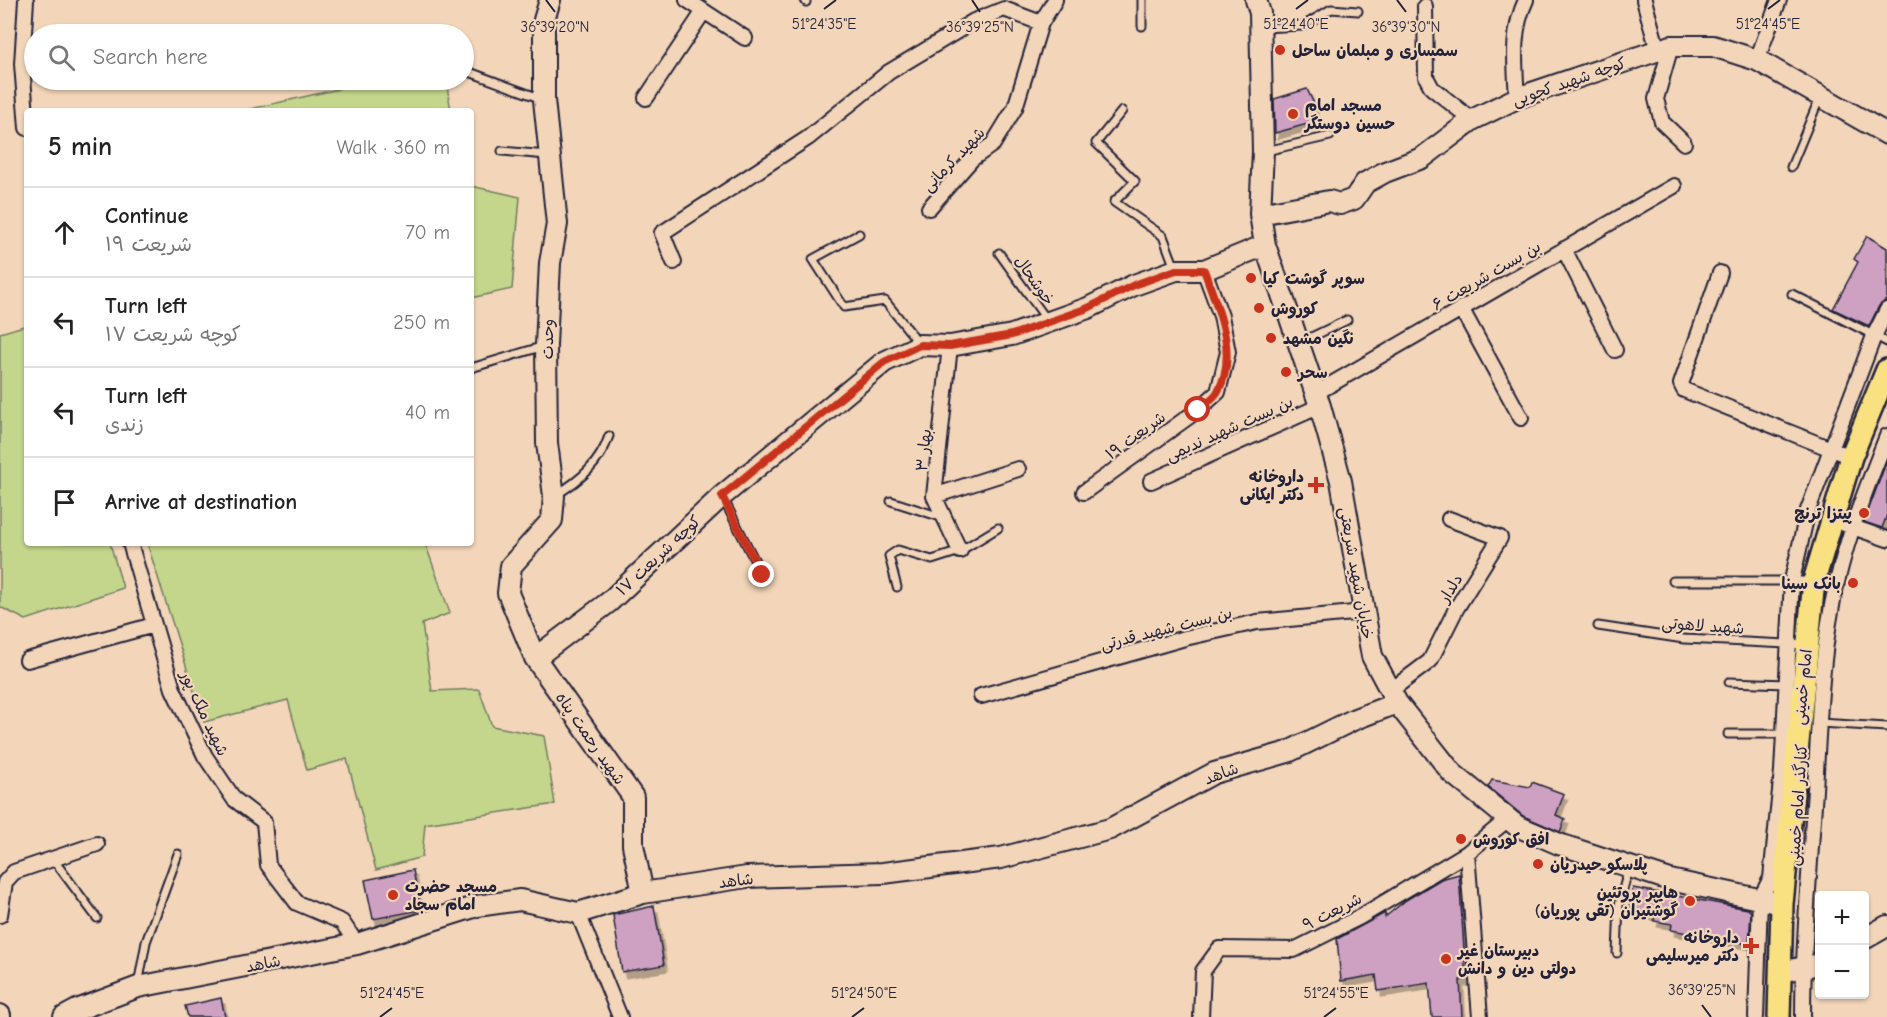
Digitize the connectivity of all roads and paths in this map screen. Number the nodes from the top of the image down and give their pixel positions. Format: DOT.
graph roads {
  1 [pos="26,0"];
  2 [pos="550,0"];
  3 [pos="687,0"];
  4 [pos="1055,0"];
  5 [pos="1142,0"];
  6 [pos="1256,0"];
  7 [pos="1526,0"];
  8 [pos="1644,0"];
  9 [pos="1779,0"];
  10 [pos="1425,6"];
  11 [pos="704,11"];
  12 [pos="1358,11"];
  13 [pos="1041,23"];
  14 [pos="24,24"];
  15 [pos="1142,26"];
  16 [pos="1260,28"];
  17 [pos="24,32"];
  18 [pos="745,38"];
  19 [pos="1665,48"];
  20 [pos="1756,60"];
  21 [pos="474,74"];
  22 [pos="24,90"];
  23 [pos="24,90"];
  24 [pos="1821,95"];
  25 [pos="646,98"];
  26 [pos="1517,98"];
  27 [pos="544,100"];
  28 [pos="25,108"];
  29 [pos="1122,111"];
  30 [pos="1472,120"];
  31 [pos="1887,134"];
  32 [pos="1330,136"];
  33 [pos="1684,143"];
  34 [pos="502,151"];
  35 [pos="1263,151"];
  36 [pos="550,155"];
  37 [pos="1791,166"];
  38 [pos="1674,186"];
  39 [pos="929,208"];
  40 [pos="1260,214"];
  41 [pos="859,234"];
  42 [pos="1265,245"];
  43 [pos="1564,249"];
  44 [pos="999,253"];
  45 [pos="674,262"];
  46 [pos="1176,270"];
  47 [pos="1204,270"];
  48 [pos="1720,273"];
  49 [pos="1792,294"];
  50 [pos="1461,308"];
  51 [pos="1887,310"];
  52 [pos="1347,320"];
  53 [pos="1048,322"];
  54 [pos="1874,336"];
  55 [pos="1887,342"];
  56 [pos="1297,344"];
  57 [pos="546,345"];
  58 [pos="920,345"];
  59 [pos="950,346"];
  60 [pos="1615,350"];
  61 [pos="474,367"];
  62 [pos="1887,370"];
  63 [pos="1318,400"];
  64 [pos="1521,418"];
  65 [pos="609,436"];
  66 [pos="1887,436"];
  67 [pos="1831,449"];
  68 [pos="1851,457"];
  69 [pos="1018,469"];
  70 [pos="1151,481"];
  71 [pos="1084,492"];
  72 [pos="554,496"];
  73 [pos="722,496"];
  74 [pos="934,496"];
  75 [pos="891,501"];
  76 [pos="947,519"];
  77 [pos="1449,519"];
  78 [pos="1830,519"];
  79 [pos="1852,527"];
  80 [pos="998,528"];
  81 [pos="1887,539"];
  82 [pos="131,546"];
  83 [pos="960,552"];
  84 [pos="762,575"];
  85 [pos="1792,580"];
  86 [pos="1673,581"];
  87 [pos="1814,581"];
  88 [pos="897,587"];
  89 [pos="1364,612"];
  90 [pos="154,625"];
  91 [pos="1598,626"];
  92 [pos="1797,644"];
  93 [pos="535,658"];
  94 [pos="27,660"];
  95 [pos="1729,682"];
  96 [pos="1794,685"];
  97 [pos="981,696"];
  98 [pos="1394,697"];
  99 [pos="1887,727"];
  100 [pos="1799,728"];
  101 [pos="1728,734"];
  102 [pos="1508,819"];
  103 [pos="97,844"];
  104 [pos="1467,853"];
  105 [pos="178,854"];
  106 [pos="53,859"];
  107 [pos="1629,867"];
  108 [pos="643,893"];
  109 [pos="1760,899"];
  110 [pos="1782,904"];
  111 [pos="578,912"];
  112 [pos="0,915"];
  113 [pos="97,918"];
  114 [pos="1887,926"];
  115 [pos="1869,936"];
  116 [pos="357,944"];
  117 [pos="1617,953"];
  118 [pos="1811,966"];
  119 [pos="1780,972"];
  120 [pos="138,987"];
  121 [pos="64,1017"];
  122 [pos="620,1017"];
  123 [pos="1201,1017"];
  124 [pos="1480,1017"];
  125 [pos="1756,1017"];
  126 [pos="1779,1017"];
  127 [pos="1803,1017"];
  1 -- 14 [label="street"];
  2 -- 27 [label="street, وحدت"];
  3 -- 11 [label="street"];
  4 -- 13 [label="street, شهید کرمانی"];
  5 -- 15 [label="lane"];
  6 -- 16 [label="street, خیابان شهید شریعتی"];
  7 -- 26 [label="street"];
  8 -- 19 [label="street"];
  9 -- 20 [label="street"];
  10 -- 30 [label="street"];
  11 -- 18 [label="street"];
  11 -- 25 [label="street"];
  12 -- 16 [label="lane"];
  13 -- 39 [label="street, شهید کرمانی"];
  13 -- 45 [label="street"];
  16 -- 35 [label="street, خیابان شهید شریعتی"];
  17 -- 22 [label="street"];
  19 -- 20 [label="street, کوچه شهید کچویی"];
  19 -- 26 [label="street, کوچه شهید کچویی"];
  19 -- 33 [label="street"];
  20 -- 24 [label="street, کوچه شهید کچویی"];
  21 -- 27 [label="lane"];
  23 -- 28 [label="street"];
  24 -- 31 [label="street, کوچه شهید کچویی"];
  24 -- 37 [label="lane"];
  26 -- 30 [label="street, کوچه شهید کچویی"];
  27 -- 36 [label="street, وحدت"];
  29 -- 46 [label="lane"];
  30 -- 40 [label="street, کوچه شهید کچویی"];
  32 -- 35 [label="lane"];
  34 -- 36 [label="lane"];
  35 -- 40 [label="street, خیابان شهید شریعتی"];
  36 -- 57 [label="street, وحدت"];
  38 -- 43 [label="street, بن بست شریعت ۶"];
  40 -- 42 [label="street, خیابان شهید شریعتی"];
  41 -- 58 [label="lane"];
  42 -- 47 [label="street, کوچه شریعت ۱۷"];
  42 -- 56 [label="street, خیابان شهید شریعتی"];
  43 -- 50 [label="street, بن بست شریعت ۶"];
  43 -- 60 [label="street"];
  44 -- 53 [label="lane, خوشحال"];
  46 -- 47 [label="street, کوچه شریعت ۱۷"];
  46 -- 53 [label="street, کوچه شریعت ۱۷"];
  47 -- 71 [label="street, شریعت ۱۹"];
  48 -- 67 [label="street"];
  49 -- 54 [label="lane"];
  50 -- 63 [label="street, بن بست شریعت ۶"];
  50 -- 64 [label="street"];
  51 -- 54 [label="street"];
  52 -- 56 [label="lane"];
  53 -- 59 [label="street, کوچه شریعت ۱۷"];
  54 -- 55 [label="lane"];
  54 -- 67 [label="street"];
  56 -- 63 [label="street, خیابان شهید شریعتی"];
  57 -- 61 [label="lane"];
  57 -- 72 [label="street, وحدت"];
  58 -- 59 [label="street, کوچه شریعت ۱۷"];
  58 -- 73 [label="street, کوچه شریعت ۱۷"];
  59 -- 74 [label="street, بهار ۳"];
  62 -- 68 [label="main road, امام خمینی"];
  63 -- 70 [label="street, بن بست شهید ندیمی"];
  63 -- 89 [label="street, خیابان شهید شریعتی"];
  65 -- 72 [label="lane"];
  66 -- 79 [label="street, کنارگذر امام خمینی"];
  67 -- 68 [label="street"];
  67 -- 85 [label="street"];
  68 -- 78 [label="main road, امام خمینی"];
  69 -- 74 [label="street"];
  72 -- 93 [label="street, وحدت"];
  73 -- 84 [label="lane"];
  73 -- 93 [label="street, کوچه شریعت ۱۷"];
  74 -- 76 [label="street, بهار ۳"];
  75 -- 76 [label="lane"];
  76 -- 83 [label="street, بهار ۳"];
  77 -- 98 [label="street, دلدار"];
  78 -- 79 [label="street"];
  78 -- 87 [label="main road, امام خمینی"];
  79 -- 81 [label="street"];
  79 -- 100 [label="street, کنارگذر امام خمینی"];
  80 -- 83 [label="lane"];
  82 -- 90 [label="street, شهید ملک پور"];
  83 -- 88 [label="lane"];
  85 -- 86 [label="lane"];
  85 -- 87 [label="lane"];
  85 -- 92 [label="street"];
  87 -- 92 [label="main road, امام خمینی"];
  89 -- 97 [label="street, بن بست شهید قدرتی"];
  89 -- 98 [label="street, خیابان شهید شریعتی"];
  90 -- 94 [label="street"];
  90 -- 116 [label="street, شهید ملک پور"];
  91 -- 92 [label="lane, شهید لاهوتی"];
  92 -- 96 [label="main road, امام خمینی"];
  93 -- 108 [label="street, شهید رحمت پناه"];
  95 -- 96 [label="lane"];
  96 -- 100 [label="main road, امام خمینی"];
  98 -- 102 [label="street, خیابان شهید شریعتی"];
  98 -- 108 [label="street, شاهد"];
  99 -- 100 [label="lane"];
  100 -- 101 [label="lane"];
  100 -- 109 [label="street"];
  100 -- 110 [label="main road, امام خمینی"];
  100 -- 118 [label="street, کنارگذر امام خمینی"];
  102 -- 104 [label="street, شریعت ۹"];
  102 -- 107 [label="street, خیابان شهید شریعتی"];
  103 -- 106 [label="street"];
  104 -- 123 [label="street, شریعت ۹"];
  104 -- 124 [label="street"];
  105 -- 120 [label="lane"];
  106 -- 112 [label="street"];
  106 -- 113 [label="lane"];
  107 -- 109 [label="street, خیابان شهید شریعتی"];
  107 -- 117 [label="lane"];
  108 -- 111 [label="street, شاهد"];
  109 -- 110 [label="street, خیابان شهید شریعتی"];
  109 -- 125 [label="street"];
  110 -- 119 [label="main road, امام خمینی"];
  111 -- 116 [label="street, شاهد"];
  111 -- 122 [label="street"];
  114 -- 115 [label="street"];
  116 -- 120 [label="street, شاهد"];
  118 -- 119 [label="street"];
  118 -- 127 [label="street, کنارگذر امام خمینی"];
  119 -- 126 [label="main road, امام خمینی"];
  120 -- 121 [label="street, شاهد"];
}
